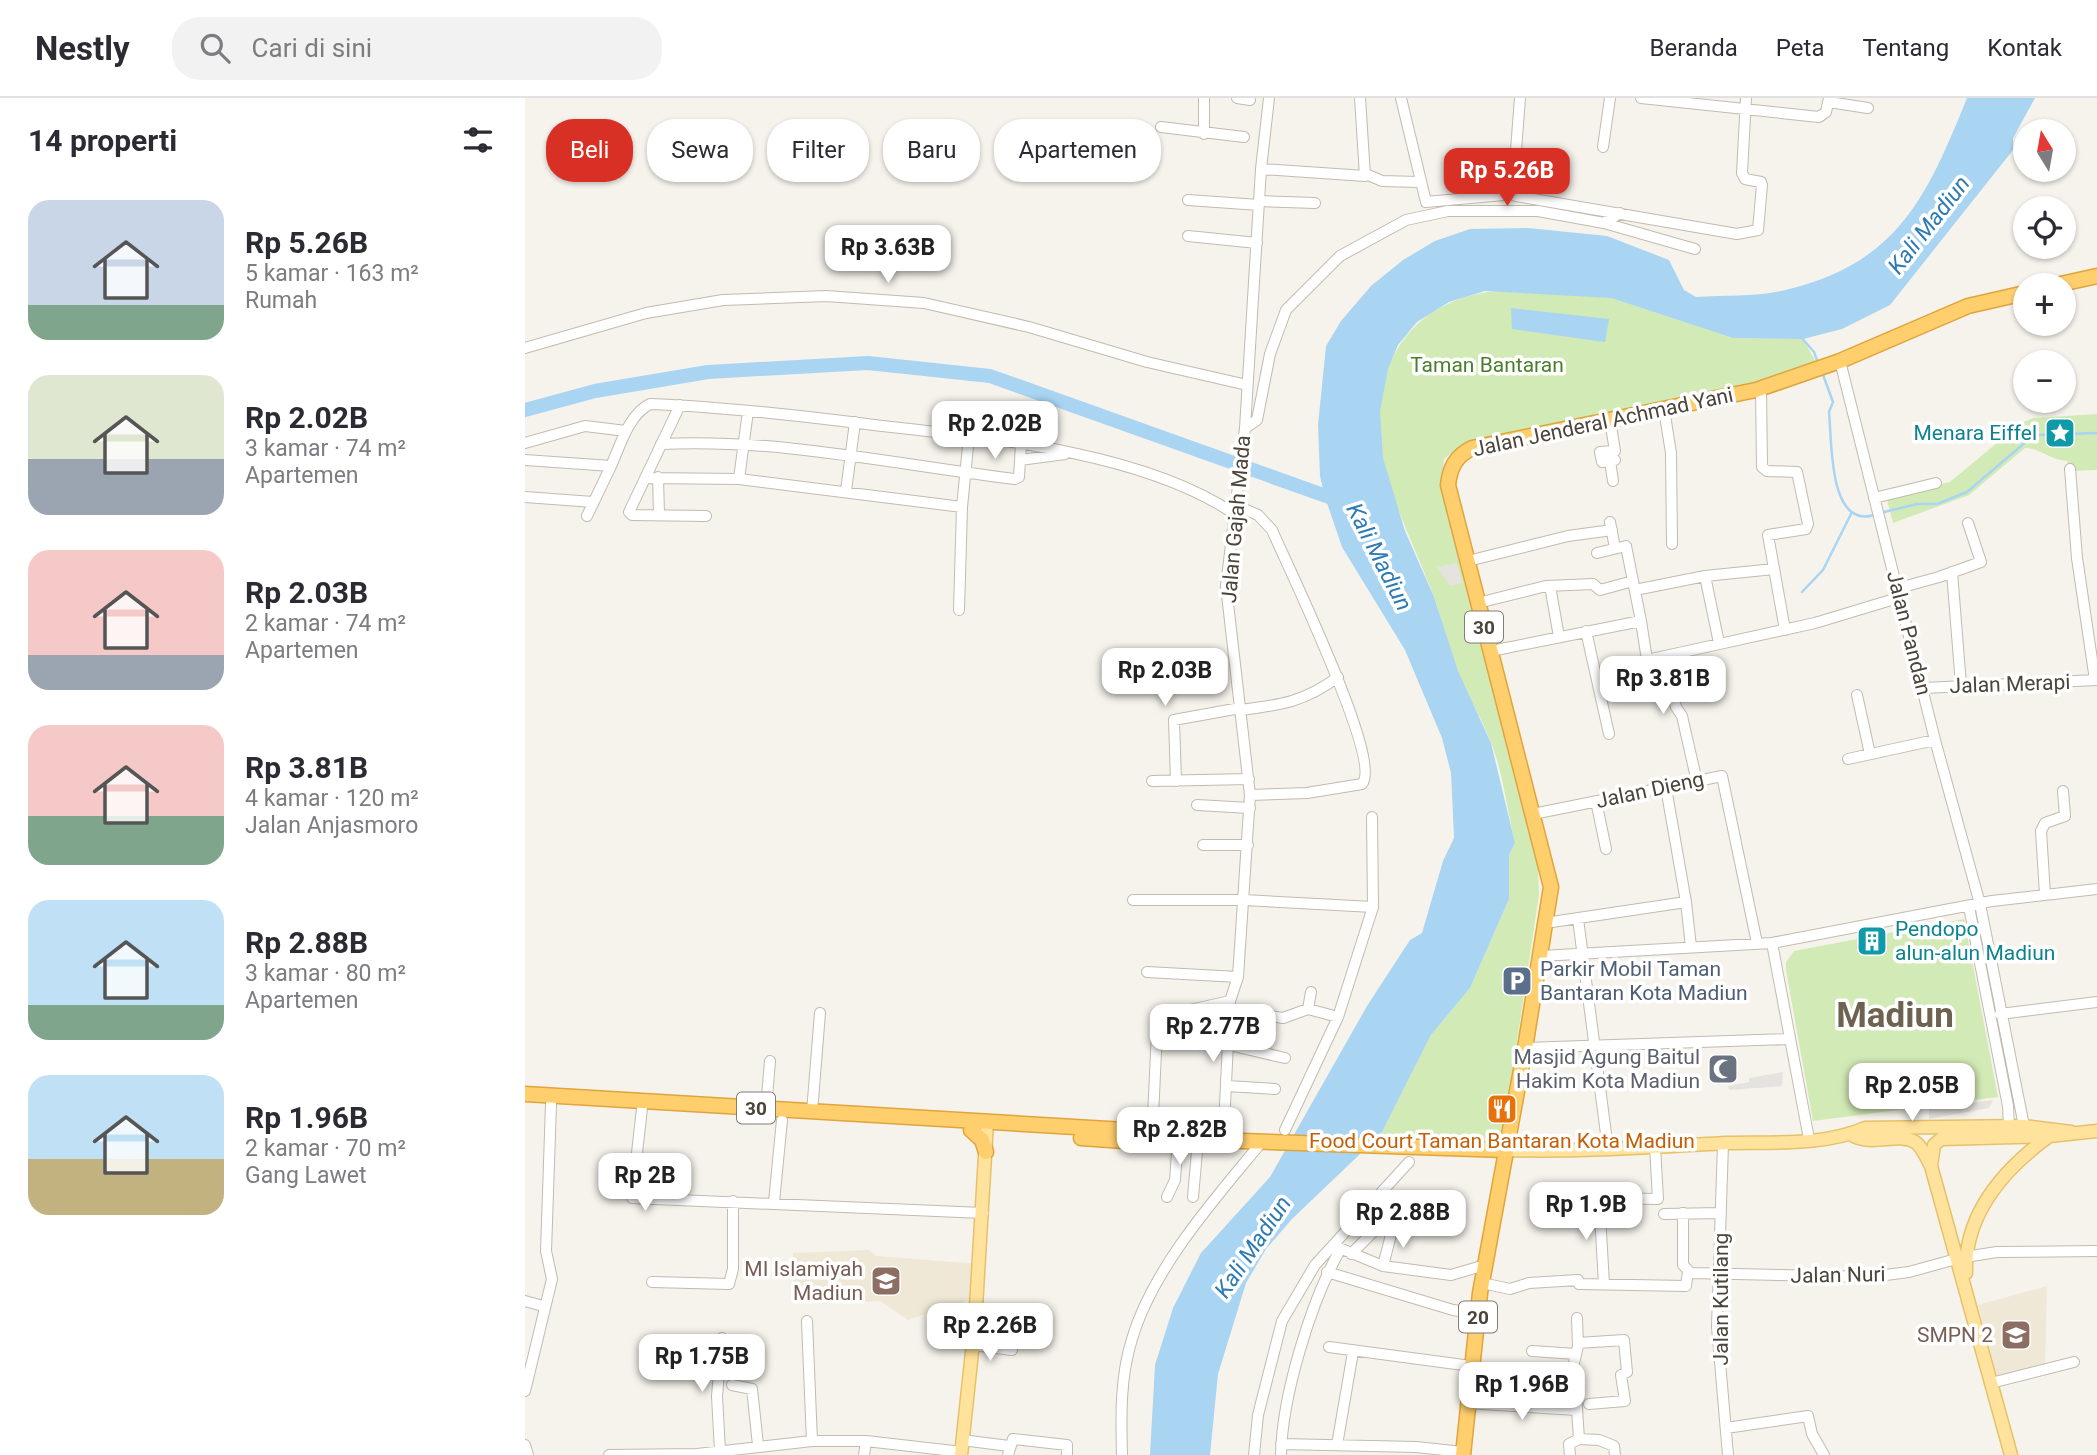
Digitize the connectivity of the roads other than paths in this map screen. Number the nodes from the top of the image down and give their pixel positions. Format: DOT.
graph roads {
  1 [pos="1204,98"];
  2 [pos="1237,98"];
  3 [pos="1269,98"];
  4 [pos="1360,98"];
  5 [pos="1401,98"];
  6 [pos="1520,98"];
  7 [pos="1610,98"];
  8 [pos="1641,98"];
  9 [pos="1746,98"];
  10 [pos="1679,99"];
  11 [pos="1250,100"];
  12 [pos="1829,100"];
  13 [pos="1868,108"];
  14 [pos="1744,110"];
  15 [pos="1161,127"];
  16 [pos="1204,134"];
  17 [pos="1244,137"];
  18 [pos="1603,147"];
  19 [pos="1261,169"];
  20 [pos="1366,174"];
  21 [pos="1419,182"];
  22 [pos="1515,194"];
  23 [pos="1188,200"];
  24 [pos="1259,203"];
  25 [pos="1315,203"];
  26 [pos="1620,212"];
  27 [pos="1604,223"];
  28 [pos="1188,236"];
  29 [pos="1257,243"];
  30 [pos="1695,249"];
  31 [pos="2097,276"];
  32 [pos="2076,281"];
  33 [pos="2013,295"];
  34 [pos="525,348"];
  35 [pos="1837,363"];
  36 [pos="1247,385"];
  37 [pos="1761,388"];
  38 [pos="680,405"];
  39 [pos="1664,409"];
  40 [pos="748,411"];
  41 [pos="1610,420"];
  42 [pos="855,422"];
  43 [pos="1245,429"];
  44 [pos="626,431"];
  45 [pos="969,436"];
  46 [pos="525,443"];
  47 [pos="661,444"];
  48 [pos="1021,444"];
  49 [pos="744,445"];
  50 [pos="1070,453"];
  51 [pos="850,457"];
  52 [pos="525,460"];
  53 [pos="1020,460"];
  54 [pos="611,467"];
  55 [pos="2070,469"];
  56 [pos="966,473"];
  57 [pos="658,477"];
  58 [pos="645,478"];
  59 [pos="739,479"];
  60 [pos="1613,481"];
  61 [pos="1936,483"];
  62 [pos="846,491"];
  63 [pos="525,497"];
  64 [pos="1874,498"];
  65 [pos="593,502"];
  66 [pos="963,507"];
  67 [pos="1234,509"];
  68 [pos="659,514"];
  69 [pos="587,516"];
  70 [pos="706,516"];
  71 [pos="1968,523"];
  72 [pos="1672,544"];
  73 [pos="1615,548"];
  74 [pos="1597,553"];
  75 [pos="1468,561"];
  76 [pos="1774,569"];
  77 [pos="1947,575"];
  78 [pos="1706,576"];
  79 [pos="1550,586"];
  80 [pos="1634,586"];
  81 [pos="1900,592"];
  82 [pos="1478,603"];
  83 [pos="959,610"];
  84 [pos="1641,621"];
  85 [pos="1785,630"];
  86 [pos="1585,631"];
  87 [pos="1559,637"];
  88 [pos="1719,643"];
  89 [pos="1491,651"];
  90 [pos="1647,660"];
  91 [pos="1338,677"];
  92 [pos="2096,680"];
  93 [pos="1961,685"];
  94 [pos="1651,688"];
  95 [pos="1923,688"];
  96 [pos="1615,694"];
  97 [pos="1857,695"];
  98 [pos="1241,709"];
  99 [pos="1609,734"];
  100 [pos="1935,740"];
  101 [pos="1870,754"];
  102 [pos="1848,759"];
  103 [pos="1249,779"];
  104 [pos="1151,781"];
  105 [pos="1177,781"];
  106 [pos="1697,782"];
  107 [pos="1666,788"];
  108 [pos="2063,791"];
  109 [pos="1250,795"];
  110 [pos="1596,801"];
  111 [pos="1197,805"];
  112 [pos="1250,808"];
  113 [pos="1533,814"];
  114 [pos="1373,817"];
  115 [pos="1203,845"];
  116 [pos="1248,845"];
  117 [pos="1606,849"];
  118 [pos="2097,889"];
  119 [pos="2045,895"];
  120 [pos="1133,900"];
  121 [pos="1244,900"];
  122 [pos="1686,902"];
  123 [pos="1980,904"];
  124 [pos="1373,907"];
  125 [pos="1969,907"];
  126 [pos="1578,919"];
  127 [pos="1545,923"];
  128 [pos="1757,943"];
  129 [pos="1772,943"];
  130 [pos="1691,947"];
  131 [pos="1583,954"];
  132 [pos="1541,956"];
  133 [pos="1147,972"];
  134 [pos="1238,976"];
  135 [pos="1311,992"];
  136 [pos="2097,1002"];
  137 [pos="1231,1006"];
  138 [pos="1308,1009"];
  139 [pos="820,1013"];
  140 [pos="2000,1014"];
  141 [pos="1338,1017"];
  142 [pos="1790,1039"];
  143 [pos="1595,1043"];
  144 [pos="1229,1045"];
  145 [pos="1525,1048"];
  146 [pos="1285,1058"];
  147 [pos="770,1060"];
  148 [pos="1227,1086"];
  149 [pos="1275,1089"];
  150 [pos="525,1094"];
  151 [pos="525,1102"];
  152 [pos="551,1104"];
  153 [pos="642,1108"];
  154 [pos="766,1109"];
  155 [pos="812,1112"];
  156 [pos="782,1120"];
  157 [pos="1224,1125"];
  158 [pos="2024,1126"];
  159 [pos="2009,1127"];
  160 [pos="982,1128"];
  161 [pos="1285,1130"];
  162 [pos="2097,1130"];
  163 [pos="2071,1132"];
  164 [pos="1852,1135"];
  165 [pos="2049,1136"];
  166 [pos="1147,1137"];
  167 [pos="1178,1139"];
  168 [pos="1809,1139"];
  169 [pos="1198,1140"];
  170 [pos="1265,1143"];
  171 [pos="1723,1144"];
  172 [pos="1655,1147"];
  173 [pos="1608,1149"];
  174 [pos="1502,1150"];
  175 [pos="986,1152"];
  176 [pos="1409,1162"];
  177 [pos="1931,1166"];
  178 [pos="1193,1197"];
  179 [pos="1167,1198"];
  180 [pos="733,1201"];
  181 [pos="774,1202"];
  182 [pos="983,1213"];
  183 [pos="1682,1213"];
  184 [pos="1721,1213"];
  185 [pos="1664,1214"];
  186 [pos="1393,1227"];
  187 [pos="1375,1230"];
  188 [pos="1337,1247"];
  189 [pos="2097,1251"];
  190 [pos="1351,1254"];
  191 [pos="1961,1258"];
  192 [pos="1485,1265"];
  193 [pos="1383,1266"];
  194 [pos="1327,1272"];
  195 [pos="1688,1272"];
  196 [pos="1719,1274"];
  197 [pos="652,1282"];
  198 [pos="1482,1283"];
  199 [pos="1604,1284"];
  200 [pos="525,1301"];
  201 [pos="544,1306"];
  202 [pos="1478,1314"];
  203 [pos="1577,1318"];
  204 [pos="807,1321"];
  205 [pos="722,1338"];
  206 [pos="530,1342"];
  207 [pos="972,1345"];
  208 [pos="1329,1347"];
  209 [pos="1577,1348"];
  210 [pos="1012,1350"];
  211 [pos="1532,1351"];
  212 [pos="1353,1352"];
  213 [pos="2074,1362"];
  214 [pos="1471,1366"];
  215 [pos="1991,1384"];
  216 [pos="732,1385"];
  217 [pos="525,1391"];
  218 [pos="1468,1403"];
  219 [pos="1589,1404"];
  220 [pos="1577,1410"];
  221 [pos="1998,1421"];
  222 [pos="1726,1428"];
  223 [pos="1579,1439"];
  224 [pos="812,1441"];
  225 [pos="866,1441"];
  226 [pos="525,1445"];
  227 [pos="758,1445"];
  228 [pos="1337,1445"];
  229 [pos="962,1449"];
  230 [pos="1281,1450"];
  231 [pos="720,1451"];
  232 [pos="1008,1451"];
  233 [pos="1463,1453"];
  234 [pos="697,1454"];
  235 [pos="528,1455"];
  236 [pos="609,1455"];
  237 [pos="864,1455"];
  238 [pos="1067,1455"];
  239 [pos="1122,1455"];
  240 [pos="1254,1455"];
  241 [pos="1570,1455"];
  242 [pos="1615,1455"];
  243 [pos="1728,1455"];
  244 [pos="1824,1455"];
  245 [pos="2003,1455"];
  246 [pos="2011,1455"];
  1 -- 16 [label="street"];
  2 -- 11 [label="street"];
  3 -- 19 [label="street, Jalan Gajah Mada"];
  4 -- 20 [label="street"];
  5 -- 21 [label="street"];
  6 -- 22 [label="street"];
  7 -- 18 [label="street"];
  8 -- 10 [label="street"];
  9 -- 14 [label="street"];
  10 -- 14 [label="street"];
  12 -- 13 [label="street"];
  12 -- 14 [label="street"];
  14 -- 26 [label="street"];
  15 -- 16 [label="street"];
  16 -- 17 [label="street"];
  19 -- 20 [label="street"];
  19 -- 24 [label="street, Jalan Gajah Mada"];
  20 -- 21 [label="street"];
  21 -- 22 [label="street"];
  22 -- 26 [label="street"];
  23 -- 24 [label="street"];
  24 -- 25 [label="street"];
  24 -- 29 [label="street, Jalan Gajah Mada"];
  26 -- 27 [label="street"];
  27 -- 30 [label="street"];
  27 -- 43 [label="street"];
  28 -- 29 [label="street"];
  29 -- 36 [label="street, Jalan Gajah Mada"];
  31 -- 32 [label="highway"];
  33 -- 35 [label="highway, Jalan Jenderal Achmad Yani / 30"];
  34 -- 36 [label="street"];
  35 -- 37 [label="highway, Jalan Jenderal Achmad Yani / 30"];
  35 -- 64 [label="street, Jalan Pandan"];
  36 -- 43 [label="street, Jalan Gajah Mada"];
  37 -- 39 [label="highway, Jalan Jenderal Achmad Yani / 30"];
  37 -- 76 [label="street"];
  38 -- 40 [label="street"];
  38 -- 44 [label="street"];
  38 -- 47 [label="street"];
  39 -- 41 [label="highway, Jalan Jenderal Achmad Yani / 30"];
  39 -- 72 [label="street"];
  40 -- 42 [label="street"];
  40 -- 49 [label="street"];
  41 -- 60 [label="street"];
  41 -- 75 [label="highway, Jalan Jenderal Achmad Yani / 30"];
  42 -- 45 [label="street"];
  42 -- 51 [label="street"];
  43 -- 67 [label="street, Jalan Gajah Mada"];
  44 -- 46 [label="street"];
  44 -- 54 [label="street"];
  45 -- 48 [label="street"];
  45 -- 56 [label="street"];
  47 -- 49 [label="street"];
  47 -- 58 [label="street"];
  48 -- 50 [label="street"];
  48 -- 53 [label="street"];
  49 -- 51 [label="street"];
  49 -- 59 [label="street"];
  50 -- 53 [label="street"];
  50 -- 67 [label="street"];
  51 -- 56 [label="street"];
  51 -- 62 [label="street"];
  52 -- 54 [label="street"];
  53 -- 56 [label="street"];
  54 -- 65 [label="street"];
  55 -- 92 [label="street"];
  56 -- 66 [label="street"];
  57 -- 58 [label="street"];
  57 -- 59 [label="street"];
  57 -- 68 [label="street"];
  58 -- 68 [label="street"];
  59 -- 62 [label="street"];
  61 -- 64 [label="street"];
  62 -- 66 [label="street"];
  63 -- 65 [label="street"];
  64 -- 81 [label="street, Jalan Pandan"];
  65 -- 69 [label="street"];
  66 -- 83 [label="street"];
  67 -- 91 [label="street"];
  67 -- 98 [label="street, Jalan Gajah Mada"];
  68 -- 70 [label="street"];
  71 -- 77 [label="street"];
  73 -- 74 [label="street"];
  73 -- 75 [label="street"];
  73 -- 80 [label="street"];
  75 -- 82 [label="highway, Jalan Jenderal Achmad Yani / 30"];
  76 -- 78 [label="street"];
  76 -- 85 [label="street"];
  77 -- 81 [label="street"];
  77 -- 93 [label="street"];
  78 -- 80 [label="street"];
  78 -- 88 [label="street"];
  79 -- 80 [label="street"];
  79 -- 82 [label="street"];
  79 -- 87 [label="street"];
  80 -- 84 [label="street"];
  81 -- 85 [label="street"];
  81 -- 95 [label="street, Jalan Pandan"];
  82 -- 89 [label="highway, Jalan Jenderal Achmad Yani / 30"];
  84 -- 86 [label="street"];
  84 -- 90 [label="street"];
  85 -- 88 [label="street"];
  86 -- 87 [label="street"];
  86 -- 99 [label="street"];
  87 -- 89 [label="street"];
  88 -- 90 [label="street"];
  89 -- 113 [label="highway, Jalan Jenderal Achmad Yani / 30"];
  90 -- 94 [label="street"];
  91 -- 98 [label="street"];
  91 -- 109 [label="street"];
  92 -- 93 [label="street, Jalan Merapi"];
  93 -- 95 [label="street, Jalan Merapi"];
  94 -- 96 [label="street"];
  94 -- 106 [label="street"];
  95 -- 100 [label="street, Jalan Pandan"];
  97 -- 101 [label="street"];
  98 -- 103 [label="street, Jalan Gajah Mada"];
  98 -- 105 [label="street"];
  100 -- 101 [label="street"];
  100 -- 123 [label="street, Jalan Pandan"];
  101 -- 102 [label="street"];
  103 -- 105 [label="street"];
  103 -- 109 [label="street, Jalan Gajah Mada"];
  104 -- 105 [label="street"];
  106 -- 107 [label="street, Jalan Dieng"];
  106 -- 128 [label="street, Jalan Dieng"];
  107 -- 110 [label="street, Jalan Dieng"];
  107 -- 122 [label="street"];
  108 -- 119 [label="street"];
  109 -- 112 [label="street, Jalan Gajah Mada"];
  110 -- 113 [label="street, Jalan Dieng"];
  110 -- 117 [label="street"];
  111 -- 112 [label="street"];
  112 -- 116 [label="street, Jalan Gajah Mada"];
  113 -- 127 [label="highway, Jalan Jenderal Achmad Yani / 30"];
  114 -- 124 [label="street"];
  115 -- 116 [label="street"];
  116 -- 121 [label="street, Jalan Gajah Mada"];
  118 -- 119 [label="street"];
  119 -- 123 [label="street"];
  120 -- 121 [label="street"];
  121 -- 124 [label="street"];
  121 -- 134 [label="street, Jalan Gajah Mada"];
  122 -- 126 [label="street"];
  122 -- 130 [label="street"];
  123 -- 125 [label="street"];
  123 -- 140 [label="street, Jalan Pandan"];
  124 -- 141 [label="street"];
  125 -- 129 [label="street"];
  125 -- 159 [label="street"];
  126 -- 127 [label="street"];
  126 -- 131 [label="street"];
  127 -- 132 [label="highway, Jalan Jenderal Achmad Yani / 30"];
  128 -- 129 [label="street"];
  128 -- 130 [label="street"];
  129 -- 142 [label="street"];
  130 -- 131 [label="street"];
  131 -- 132 [label="street"];
  131 -- 143 [label="street"];
  132 -- 145 [label="highway, Jalan Jenderal Achmad Yani / 30"];
  133 -- 134 [label="street"];
  134 -- 137 [label="street, Jalan Gajah Mada"];
  135 -- 138 [label="street"];
  136 -- 140 [label="street"];
  137 -- 138 [label="street"];
  137 -- 144 [label="street, Jalan Gajah Mada"];
  137 -- 166 [label="street"];
  138 -- 141 [label="street"];
  139 -- 155 [label="street"];
  140 -- 158 [label="street, Jalan Pandan"];
  141 -- 161 [label="street"];
  142 -- 143 [label="street"];
  142 -- 168 [label="street"];
  143 -- 145 [label="street"];
  143 -- 173 [label="street"];
  144 -- 146 [label="street"];
  144 -- 148 [label="street, Jalan Gajah Mada"];
  145 -- 174 [label="highway, Jalan Jenderal Achmad Yani / 30"];
  147 -- 154 [label="street"];
  148 -- 149 [label="street"];
  148 -- 157 [label="street, Jalan Gajah Mada"];
  150 -- 154 [label="highway, 30"];
  151 -- 152 [label="highway, 30"];
  152 -- 153 [label="highway, 30"];
  152 -- 201 [label="street"];
  153 -- 156 [label="highway, 30"];
  153 -- 180 [label="street"];
  154 -- 155 [label="highway, 30"];
  155 -- 160 [label="highway, 30"];
  156 -- 160 [label="highway, 30"];
  156 -- 181 [label="street"];
  158 -- 159 [label="main road"];
  158 -- 163 [label="main road"];
  159 -- 164 [label="main road"];
  160 -- 166 [label="highway, 30"];
  160 -- 175 [label="highway"];
  162 -- 163 [label="main road"];
  163 -- 165 [label="main road"];
  164 -- 168 [label="main road"];
  164 -- 177 [label="main road"];
  165 -- 177 [label="main road"];
  165 -- 191 [label="main road"];
  166 -- 167 [label="highway, 30"];
  167 -- 169 [label="highway, 30"];
  167 -- 179 [label="street"];
  168 -- 171 [label="main road"];
  169 -- 170 [label="highway, 30"];
  169 -- 178 [label="street"];
  170 -- 174 [label="highway, 30"];
  170 -- 239 [label="street"];
  171 -- 172 [label="main road"];
  171 -- 184 [label="street, Jalan Kutilang"];
  172 -- 173 [label="main road"];
  172 -- 199 [label="street"];
  173 -- 174 [label="main road"];
  174 -- 192 [label="highway, 20"];
  175 -- 182 [label="main road"];
  176 -- 188 [label="street"];
  177 -- 191 [label="main road"];
  180 -- 181 [label="street"];
  180 -- 197 [label="street"];
  181 -- 182 [label="street"];
  182 -- 207 [label="main road"];
  183 -- 184 [label="street"];
  183 -- 185 [label="street"];
  183 -- 195 [label="street"];
  184 -- 196 [label="street, Jalan Kutilang"];
  186 -- 193 [label="street"];
  187 -- 190 [label="street"];
  188 -- 190 [label="street"];
  188 -- 194 [label="street"];
  188 -- 240 [label="street"];
  189 -- 191 [label="street, Jalan Nuri"];
  190 -- 193 [label="street"];
  191 -- 196 [label="street, Jalan Nuri"];
  191 -- 215 [label="main road"];
  191 -- 221 [label="main road"];
  192 -- 193 [label="street"];
  192 -- 198 [label="highway, 20"];
  194 -- 202 [label="street"];
  194 -- 230 [label="street"];
  195 -- 196 [label="street, Jalan Nuri"];
  195 -- 199 [label="street"];
  196 -- 222 [label="street, Jalan Kutilang"];
  198 -- 199 [label="street"];
  198 -- 202 [label="highway, 20"];
  200 -- 201 [label="street"];
  201 -- 206 [label="street"];
  202 -- 214 [label="highway, 20"];
  203 -- 209 [label="street"];
  204 -- 224 [label="street"];
  205 -- 231 [label="street"];
  206 -- 217 [label="street"];
  207 -- 210 [label="street"];
  207 -- 229 [label="main road"];
  208 -- 212 [label="street"];
  209 -- 211 [label="street"];
  209 -- 219 [label="street"];
  209 -- 220 [label="street"];
  212 -- 214 [label="street"];
  212 -- 228 [label="street"];
  213 -- 215 [label="street"];
  214 -- 218 [label="highway, 20"];
  215 -- 221 [label="main road"];
  216 -- 227 [label="street"];
  218 -- 220 [label="street"];
  218 -- 233 [label="highway, 20"];
  220 -- 223 [label="street"];
  221 -- 245 [label="main road"];
  221 -- 246 [label="main road"];
  222 -- 243 [label="street, Jalan Kutilang"];
  222 -- 244 [label="street"];
  223 -- 241 [label="street"];
  223 -- 242 [label="street"];
  224 -- 225 [label="street"];
  224 -- 227 [label="street"];
  225 -- 229 [label="street"];
  225 -- 237 [label="street"];
  226 -- 235 [label="street"];
  227 -- 231 [label="street"];
  228 -- 230 [label="street"];
  228 -- 233 [label="street"];
  229 -- 232 [label="street"];
  231 -- 234 [label="street"];
  232 -- 238 [label="street"];
  234 -- 236 [label="street"];
}
